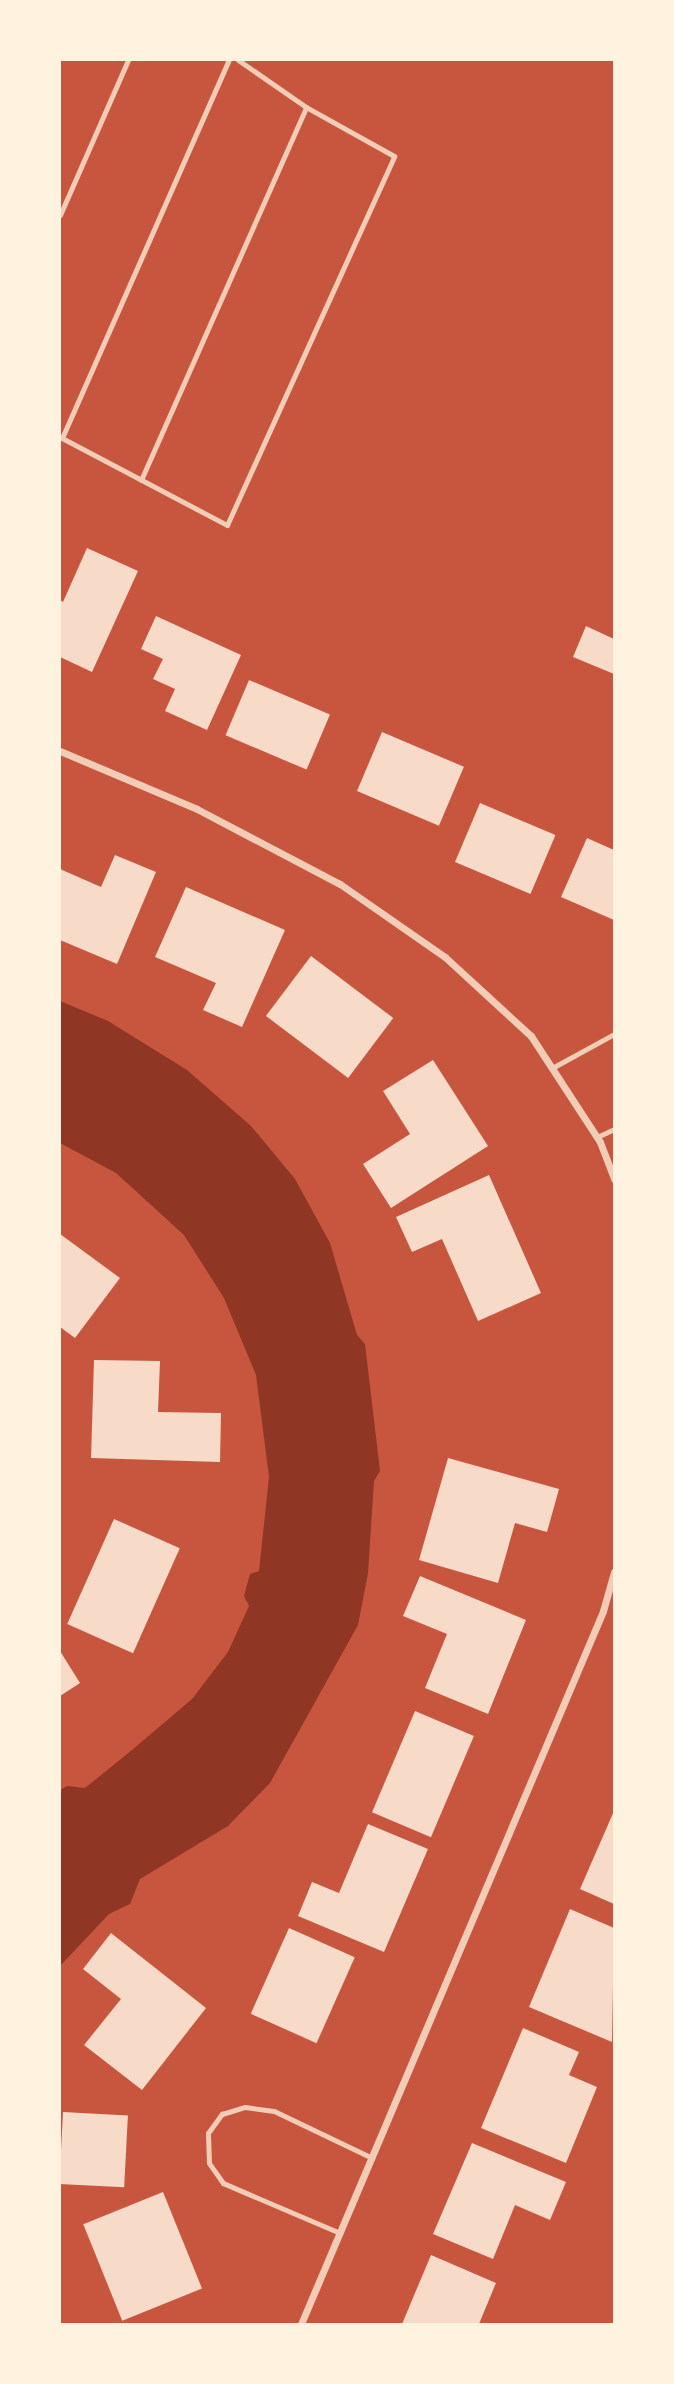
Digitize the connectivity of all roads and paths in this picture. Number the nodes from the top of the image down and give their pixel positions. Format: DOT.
graph roads {
  1 [pos="128,60"];
  2 [pos="229,60"];
  3 [pos="238,60"];
  4 [pos="306,107"];
  5 [pos="60,215"];
  6 [pos="61,438"];
  7 [pos="141,480"];
  8 [pos="60,751"];
  9 [pos="614,1034"];
  10 [pos="552,1068"];
  11 [pos="614,1129"];
  12 [pos="597,1137"];
  13 [pos="614,1178"];
  14 [pos="614,1572"];
  15 [pos="372,2158"];
  16 [pos="340,2233"];
  17 [pos="301,2325"];
  1 -- 5 [label="lane"];
  2 -- 6 [label="lane"];
  3 -- 4 [label="lane"];
  4 -- 7 [label="lane"];
  4 -- 7 [label="lane"];
  6 -- 7 [label="lane"];
  8 -- 10 [label="street"];
  9 -- 10 [label="lane"];
  10 -- 12 [label="street"];
  11 -- 12 [label="lane"];
  12 -- 13 [label="street"];
  14 -- 15 [label="street"];
  15 -- 16 [label="street"];
  15 -- 16 [label="lane"];
  16 -- 17 [label="street"];
}
